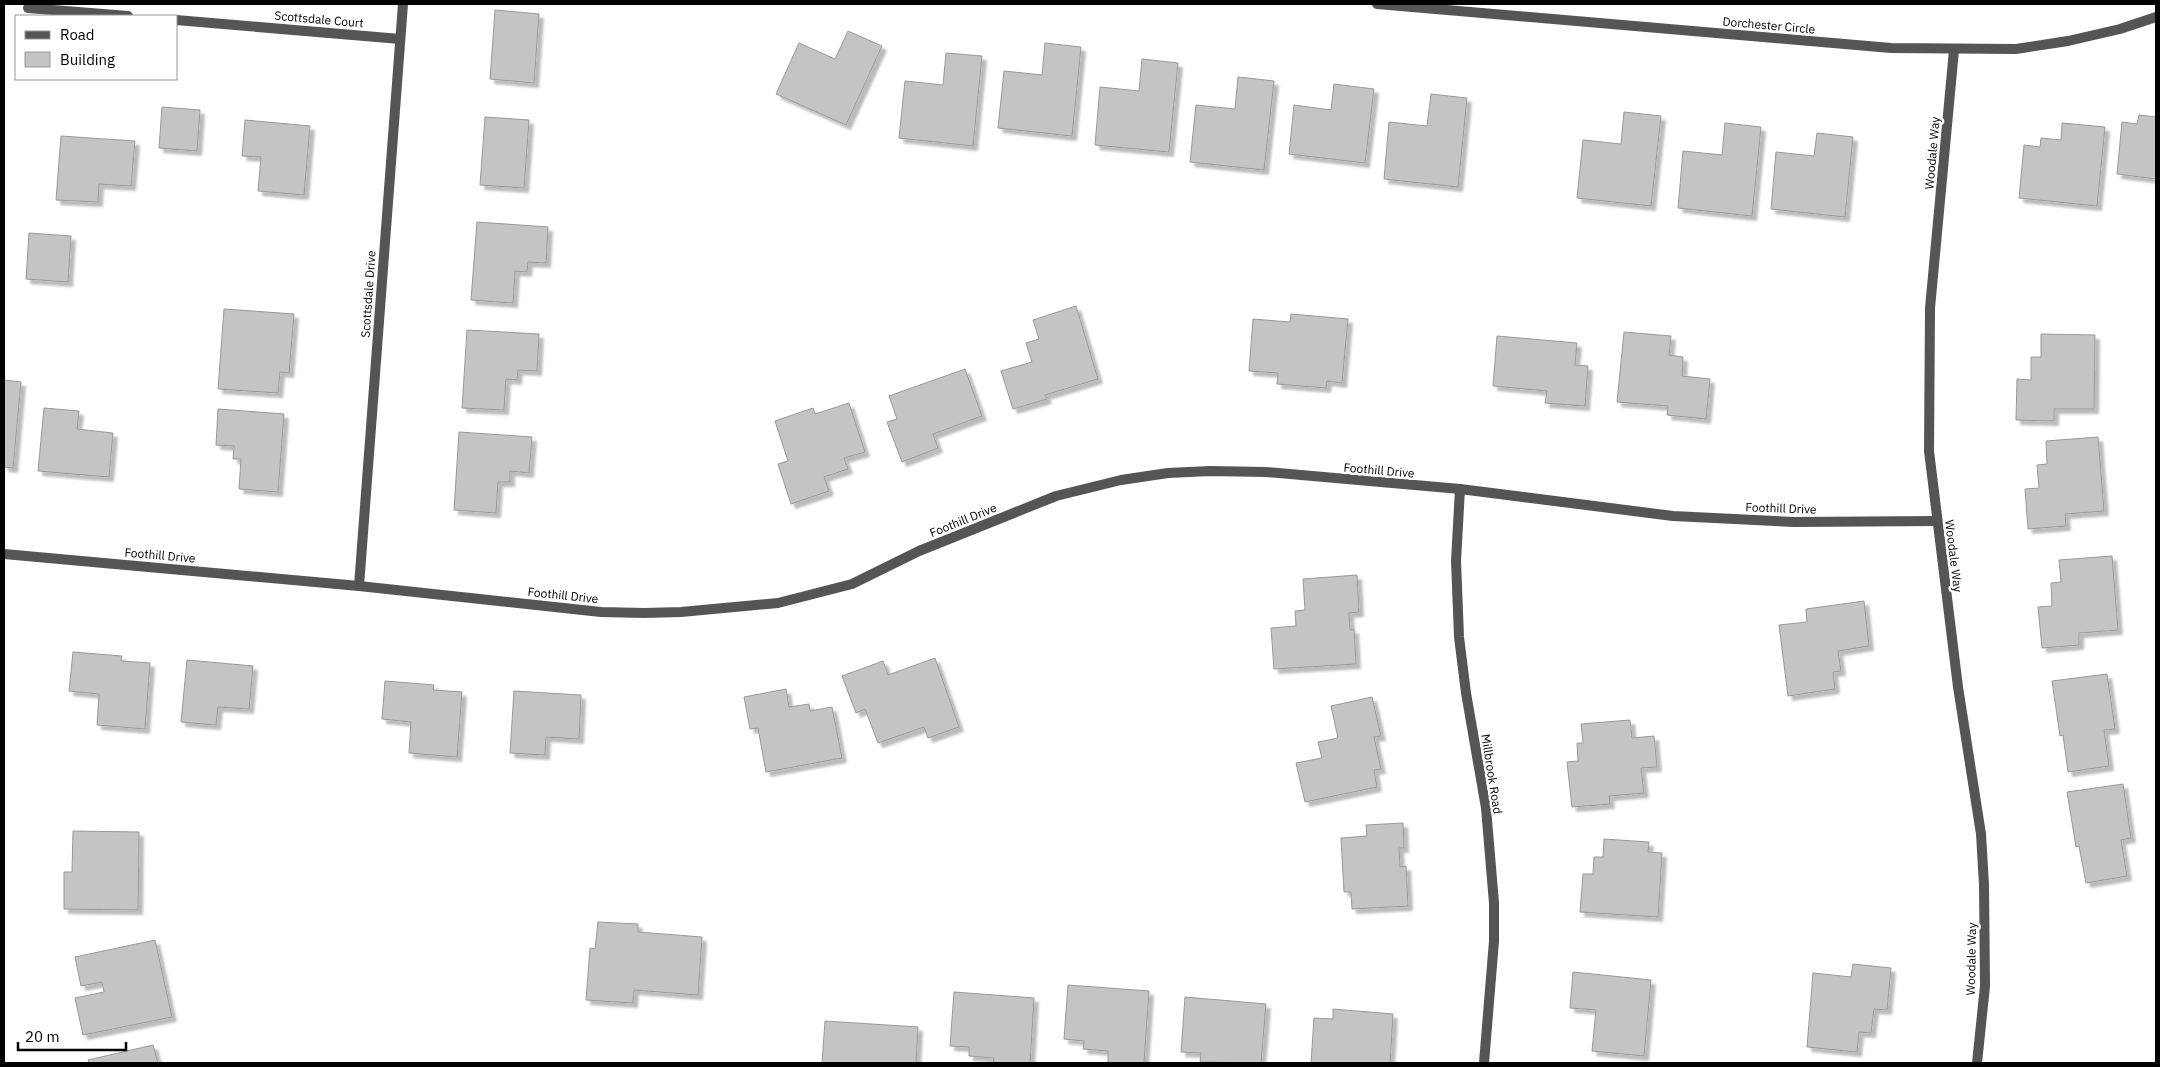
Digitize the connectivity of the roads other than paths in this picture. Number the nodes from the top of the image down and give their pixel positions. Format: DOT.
graph roads {
  1 [pos="403,4"];
  2 [pos="1377,4"];
  3 [pos="28,8"];
  4 [pos="116,15"];
  5 [pos="2156,17"];
  6 [pos="178,20"];
  7 [pos="400,39"];
  8 [pos="1954,50"];
  9 [pos="1460,489"];
  10 [pos="1937,521"];
  11 [pos="4,554"];
  12 [pos="359,586"];
  13 [pos="1484,1063"];
  14 [pos="1977,1063"];
  1 -- 7 [label="street, Scottsdale Drive"];
  2 -- 8 [label="street, Dorchester Circle"];
  3 -- 4 [label="street"];
  5 -- 8 [label="street, Dorchester Circle"];
  6 -- 7 [label="street, Scottsdale Court"];
  7 -- 12 [label="street, Scottsdale Drive"];
  8 -- 10 [label="street, Woodale Way"];
  9 -- 10 [label="street, Foothill Drive"];
  9 -- 12 [label="street, Foothill Drive"];
  9 -- 13 [label="street, Millbrook Road"];
  10 -- 14 [label="street, Woodale Way"];
  11 -- 12 [label="street, Foothill Drive"];
}
